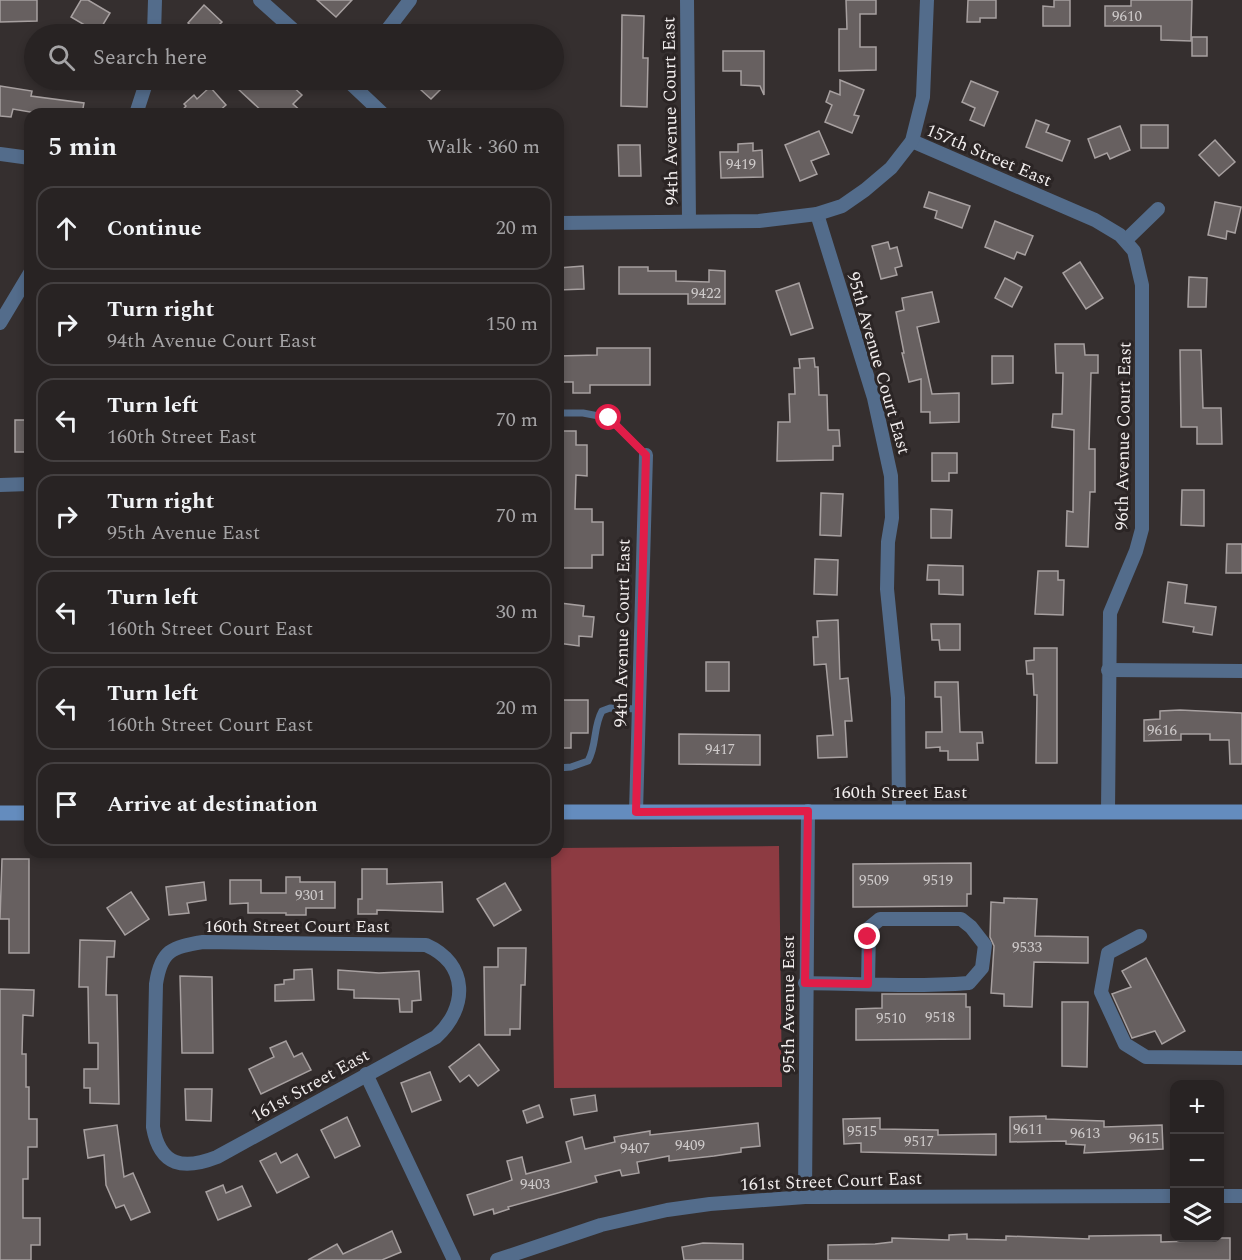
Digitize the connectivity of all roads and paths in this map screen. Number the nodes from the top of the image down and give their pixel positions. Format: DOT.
graph roads {
  1 [pos="155,0"];
  2 [pos="260,0"];
  3 [pos="410,0"];
  4 [pos="687,0"];
  5 [pos="927,0"];
  6 [pos="154,24"];
  7 [pos="286,24"];
  8 [pos="392,24"];
  9 [pos="144,90"];
  10 [pos="358,90"];
  11 [pos="138,108"];
  12 [pos="377,108"];
  13 [pos="912,141"];
  14 [pos="0,154"];
  15 [pos="24,157"];
  16 [pos="1158,209"];
  17 [pos="817,214"];
  18 [pos="689,221"];
  19 [pos="564,223"];
  20 [pos="1126,240"];
  21 [pos="24,283"];
  22 [pos="0,322"];
  23 [pos="564,413"];
  24 [pos="646,455"];
  25 [pos="24,484"];
  26 [pos="0,485"];
  27 [pos="1108,670"];
  28 [pos="1242,671"];
  29 [pos="639,708"];
  30 [pos="564,768"];
  31 [pos="808,811"];
  32 [pos="1108,811"];
  33 [pos="636,812"];
  34 [pos="898,812"];
  35 [pos="1242,812"];
  36 [pos="0,813"];
  37 [pos="24,813"];
  38 [pos="564,813"];
  39 [pos="1140,936"];
  40 [pos="805,983"];
  41 [pos="868,984"];
  42 [pos="454,1016"];
  43 [pos="1242,1058"];
  44 [pos="366,1074"];
  45 [pos="175,1161"];
  46 [pos="1170,1196"];
  47 [pos="1224,1196"];
  48 [pos="1242,1196"];
  49 [pos="805,1197"];
  50 [pos="454,1260"];
  51 [pos="497,1260"];
  1 -- 6 [label="street"];
  2 -- 7 [label="street"];
  3 -- 8 [label="street"];
  4 -- 18 [label="street, 94th Avenue Court East"];
  5 -- 13 [label="street"];
  9 -- 11 [label="street"];
  10 -- 12 [label="street"];
  13 -- 17 [label="street, 157th Street East"];
  13 -- 20 [label="street, 157th Street East"];
  14 -- 15 [label="street"];
  16 -- 20 [label="street"];
  17 -- 18 [label="street, 157th Street East"];
  17 -- 34 [label="street, 95th Avenue Court East"];
  18 -- 19 [label="street, 157th Street East"];
  20 -- 27 [label="street, 96th Avenue Court East"];
  21 -- 22 [label="street"];
  23 -- 24 [label="lane"];
  24 -- 29 [label="street, 94th Avenue Court East"];
  25 -- 26 [label="street"];
  27 -- 28 [label="street"];
  27 -- 32 [label="street, 96th Avenue Court East"];
  29 -- 30 [label="lane"];
  29 -- 33 [label="street, 94th Avenue Court East"];
  31 -- 33 [label="main road, 160th Street East"];
  31 -- 34 [label="main road, 160th Street East"];
  31 -- 40 [label="street, 95th Avenue East"];
  32 -- 34 [label="main road, 160th Street East"];
  32 -- 35 [label="main road, 160th Street East"];
  33 -- 38 [label="main road, 160th Street East"];
  36 -- 37 [label="main road"];
  39 -- 43 [label="street"];
  40 -- 41 [label="street"];
  40 -- 49 [label="street, 95th Avenue East"];
  41 -- 41 [label="street"];
  42 -- 44 [label="street, 161st Street East"];
  42 -- 45 [label="street, 160th Street Court East"];
  44 -- 45 [label="street, 161st Street East"];
  44 -- 50 [label="street"];
  46 -- 49 [label="street, 161st Street Court East"];
  47 -- 48 [label="street"];
  49 -- 51 [label="street, 161st Street Court East"];
}
